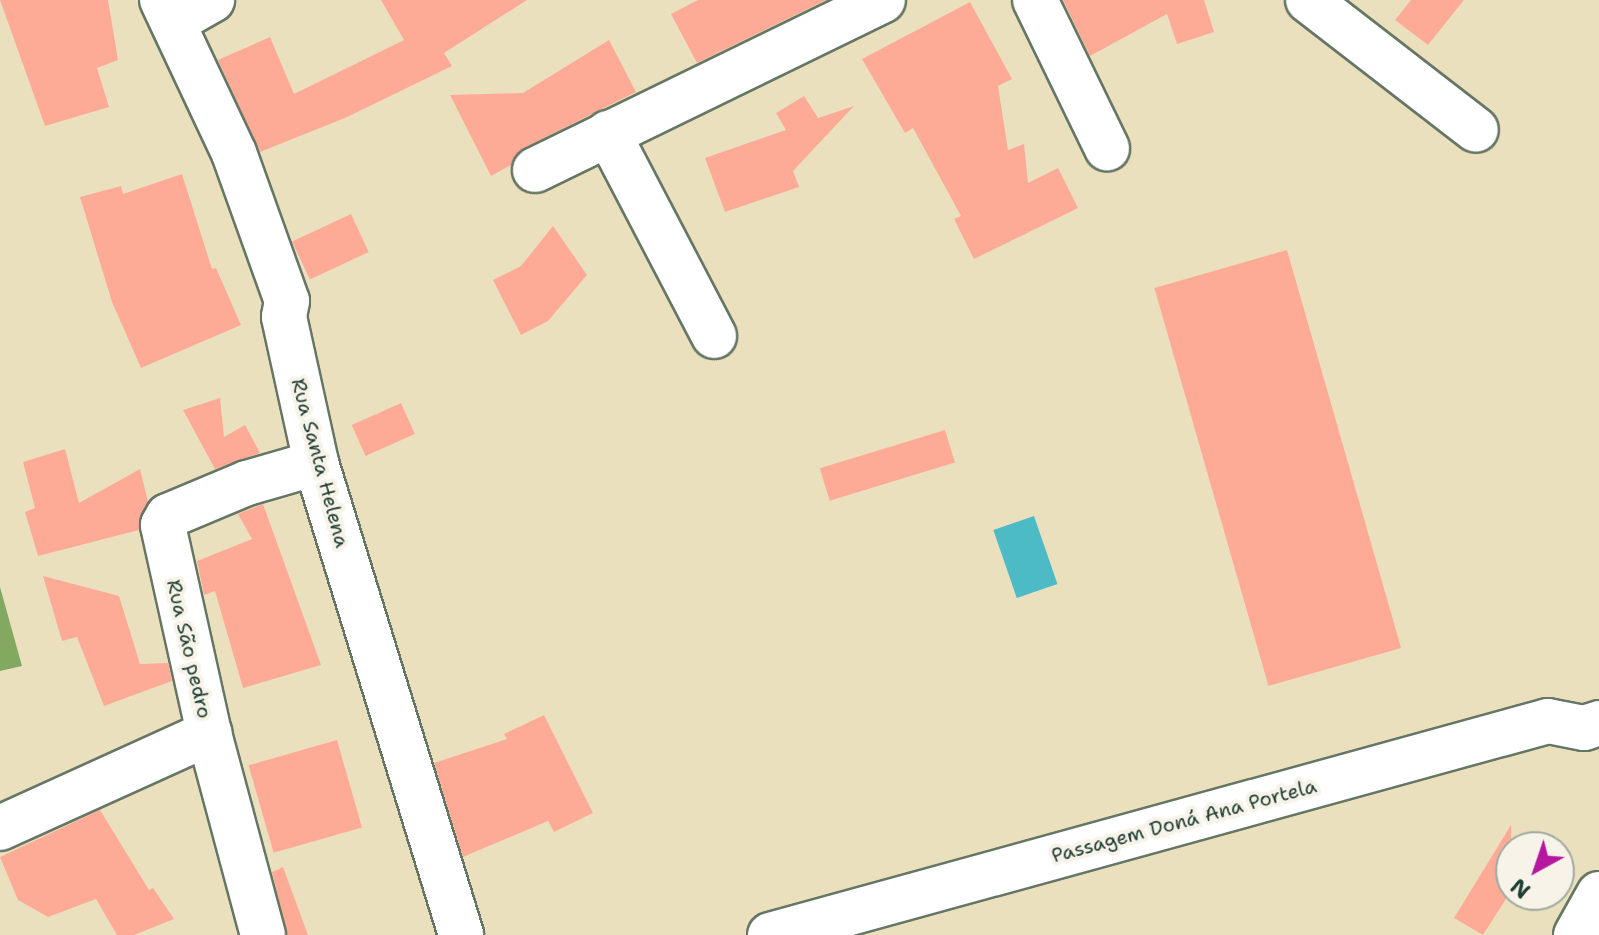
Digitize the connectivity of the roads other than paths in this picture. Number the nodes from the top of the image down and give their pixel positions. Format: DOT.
graph roads {
  1 [pos="212,0"];
  2 [pos="883,0"];
  3 [pos="1035,0"];
  4 [pos="1308,0"];
  5 [pos="167,11"];
  6 [pos="1476,130"];
  7 [pos="608,133"];
  8 [pos="1107,148"];
  9 [pos="535,170"];
  10 [pos="714,336"];
  11 [pos="316,463"];
  12 [pos="1599,723"];
  13 [pos="209,733"];
  14 [pos="0,828"];
  15 [pos="1599,894"];
  16 [pos="263,935"];
  17 [pos="461,935"];
  18 [pos="770,935"];
  19 [pos="1576,935"];
  1 -- 5 [label="street"];
  2 -- 7 [label="street"];
  3 -- 8 [label="street"];
  4 -- 6 [label="street"];
  5 -- 11 [label="street, Rua Santa Helena"];
  7 -- 9 [label="street"];
  7 -- 10 [label="street"];
  11 -- 13 [label="street, Rua São pedro"];
  11 -- 17 [label="street, Rua Santa Helena"];
  12 -- 18 [label="street, Passagem Doná Ana Portela"];
  13 -- 14 [label="street"];
  13 -- 16 [label="street, Rua São pedro"];
  15 -- 19 [label="street"];
}
